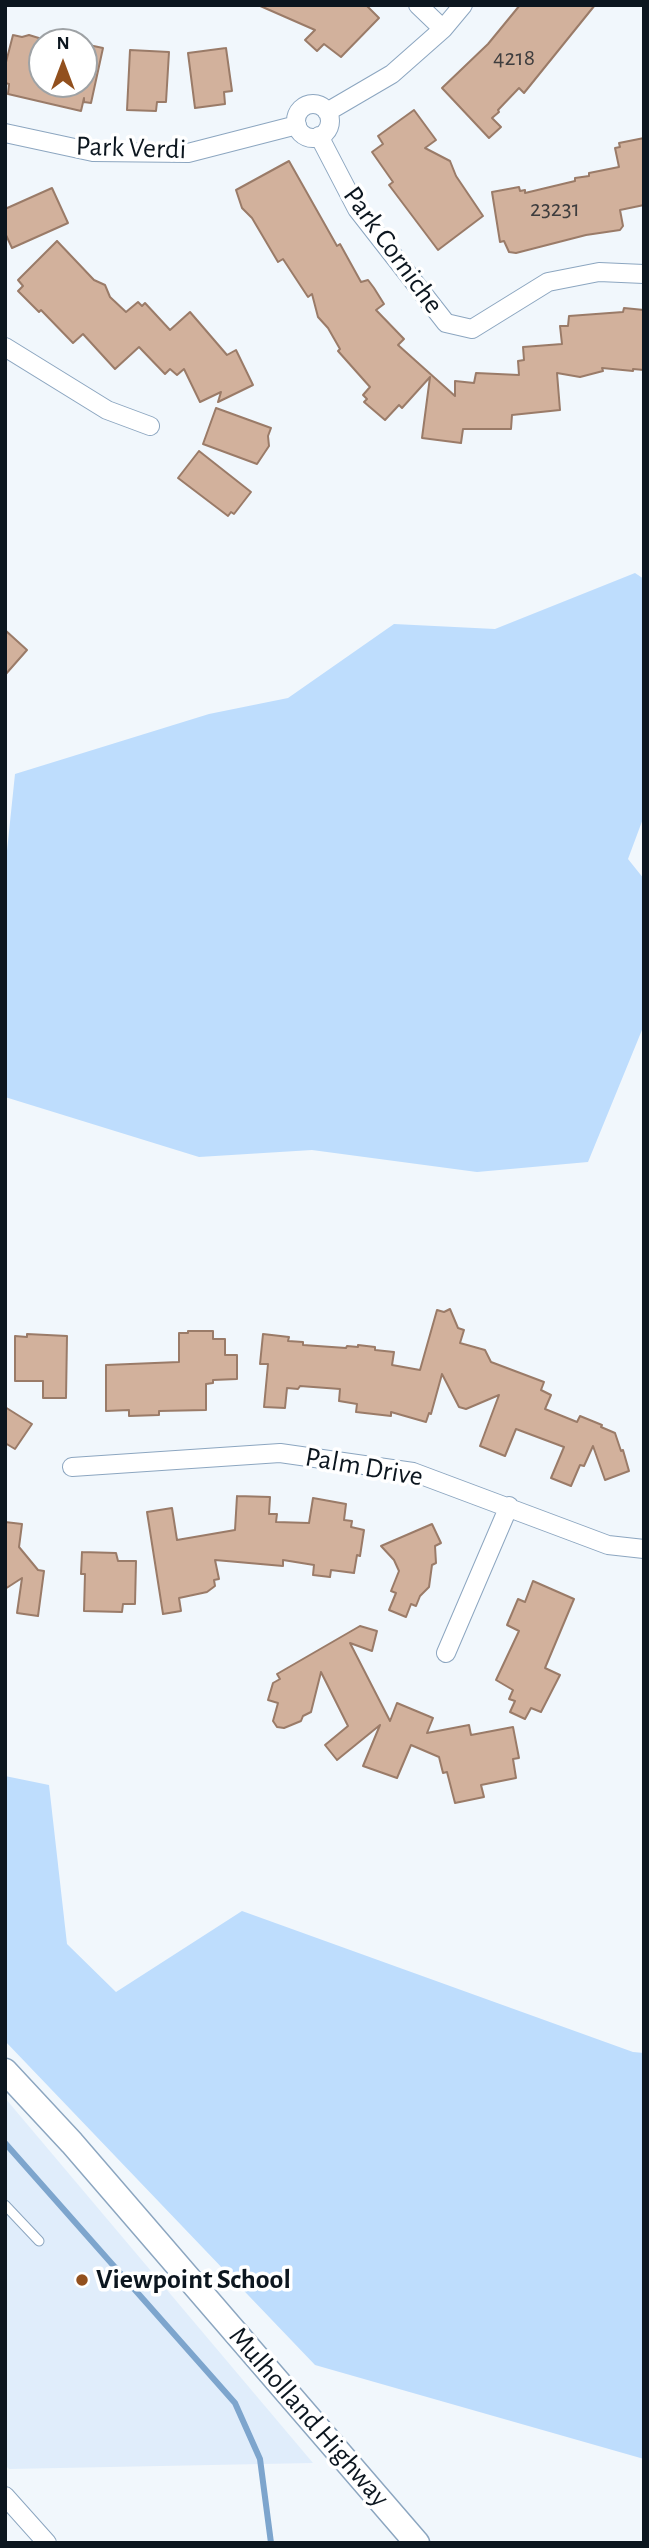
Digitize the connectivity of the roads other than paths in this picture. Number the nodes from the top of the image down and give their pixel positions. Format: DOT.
graph roads {
  1 [pos="418,5"];
  2 [pos="463,5"];
  3 [pos="443,29"];
  4 [pos="327,112"];
  5 [pos="297,125"];
  6 [pos="5,133"];
  7 [pos="319,136"];
  8 [pos="644,274"];
  9 [pos="5,347"];
  10 [pos="150,426"];
  11 [pos="72,1467"];
  12 [pos="509,1506"];
  13 [pos="644,1549"];
  14 [pos="446,1653"];
  15 [pos="5,2071"];
  16 [pos="5,2205"];
  17 [pos="39,2241"];
  18 [pos="5,2496"];
  19 [pos="47,2543"];
  20 [pos="417,2543"];
  1 -- 3 [label="street"];
  2 -- 3 [label="street, Park Verdi"];
  3 -- 4 [label="street, Park Verdi"];
  4 -- 5 [label="street, Park Verdi"];
  4 -- 7 [label="street"];
  5 -- 6 [label="street, Park Verdi"];
  5 -- 7 [label="street"];
  7 -- 8 [label="street, Park Corniche"];
  9 -- 10 [label="street"];
  11 -- 12 [label="street, Palm Drive"];
  12 -- 13 [label="street, Palm Drive"];
  12 -- 14 [label="street"];
  15 -- 20 [label="main road, Mulholland Highway"];
  16 -- 17 [label="lane"];
  18 -- 19 [label="street"];
}
